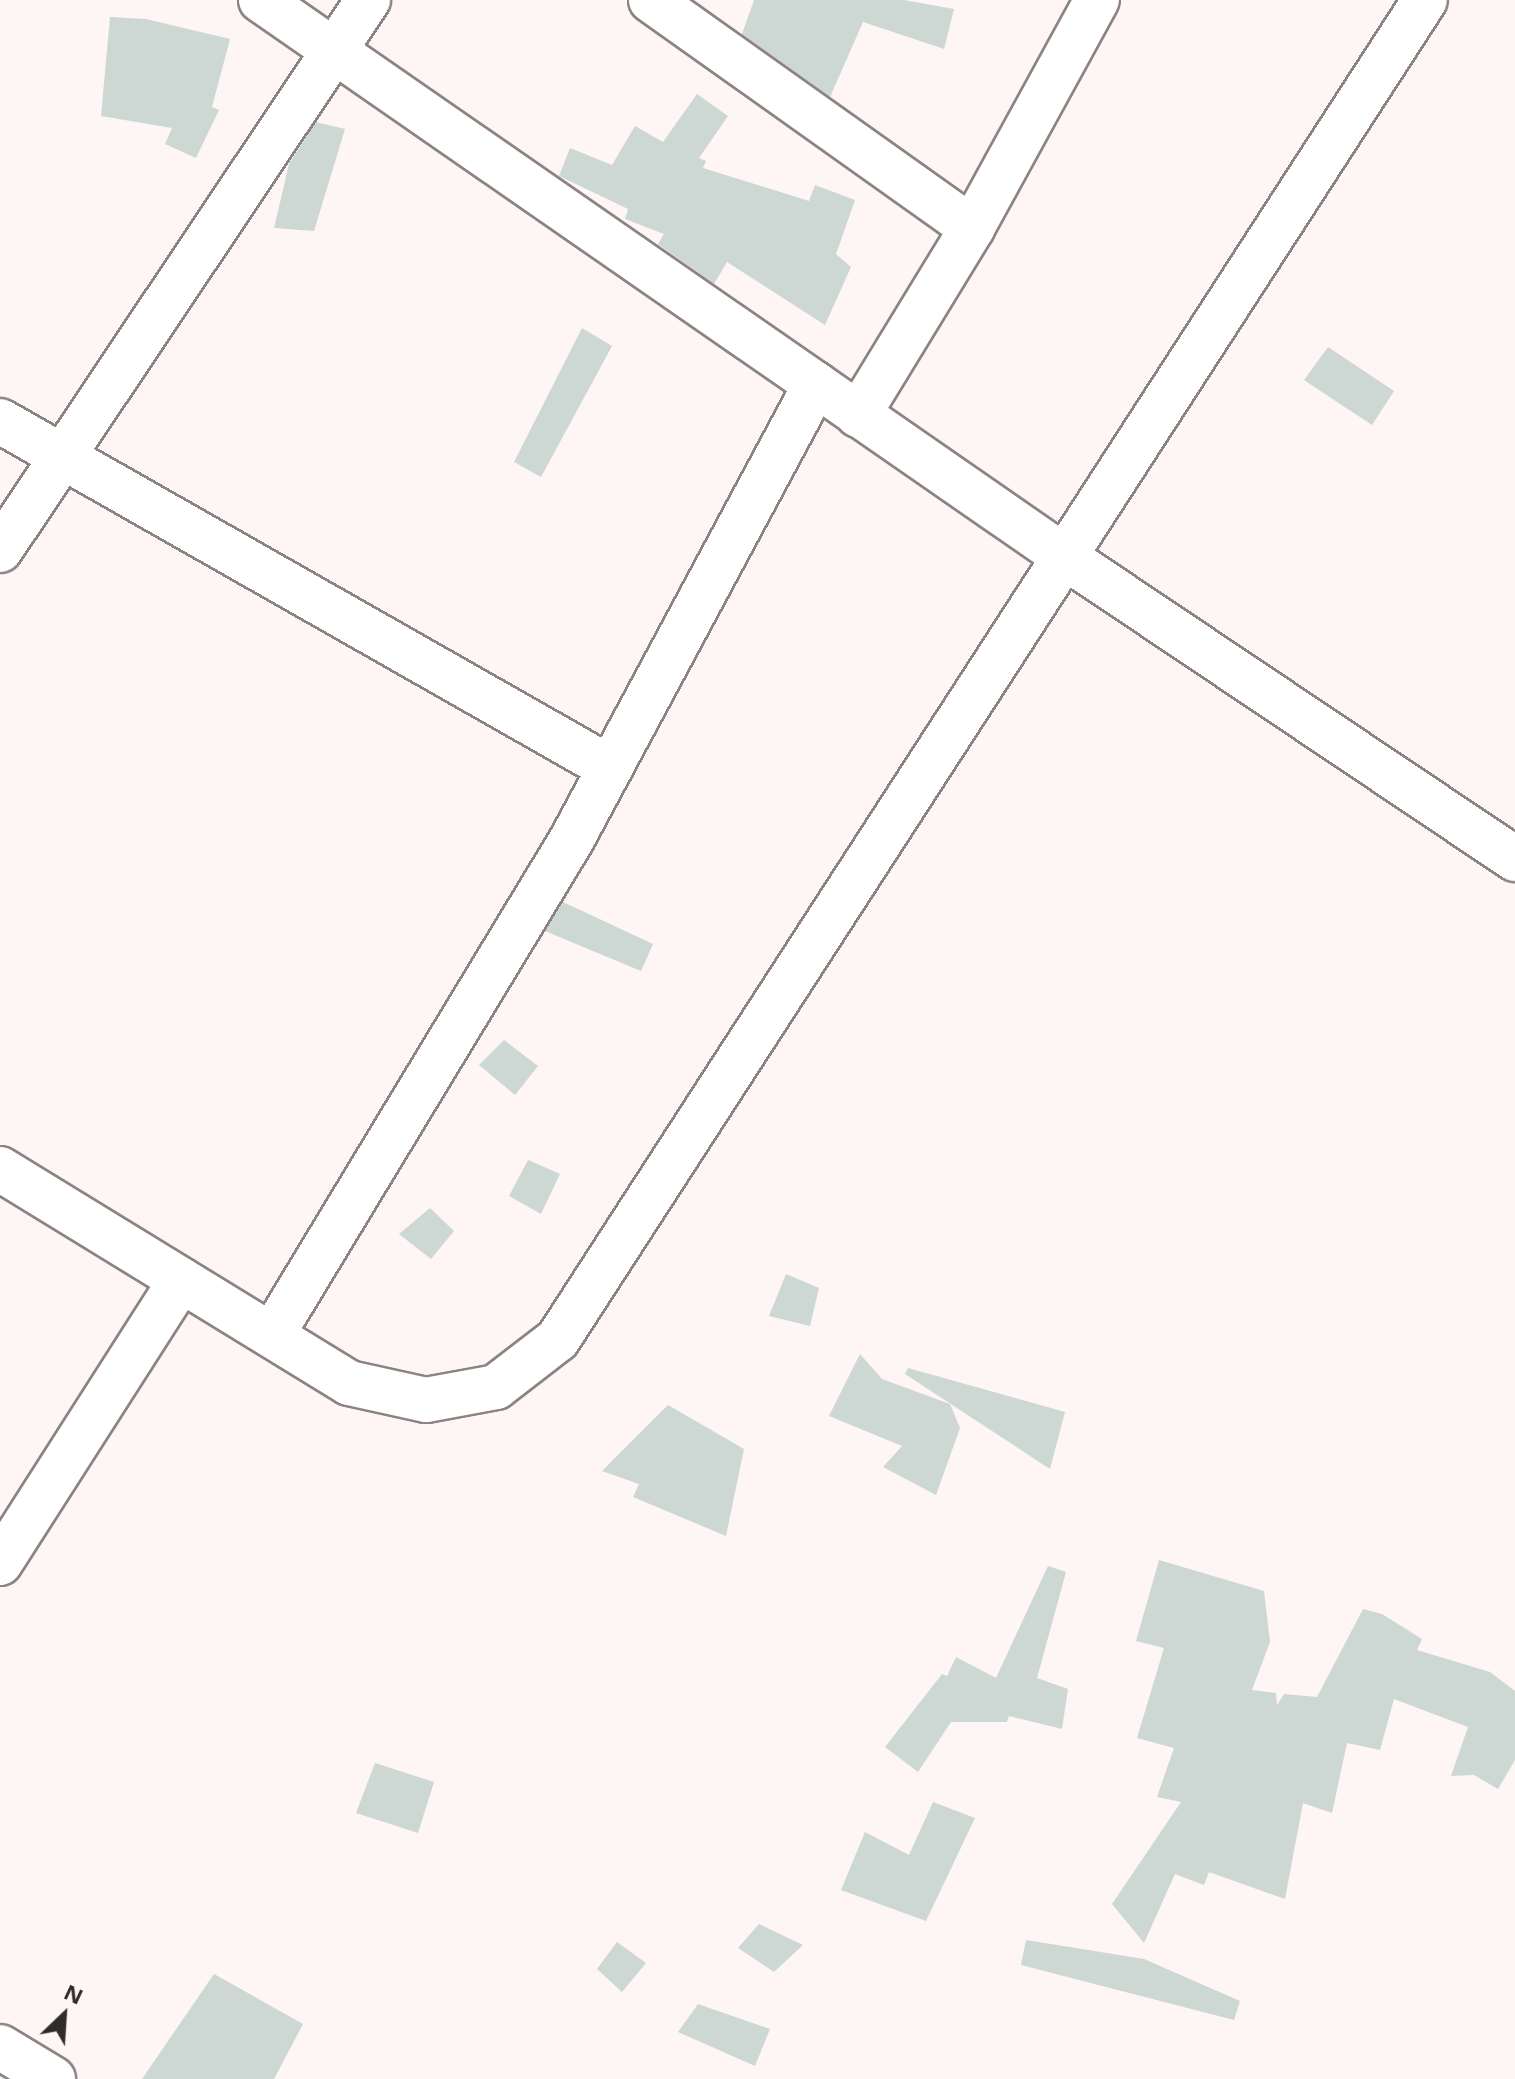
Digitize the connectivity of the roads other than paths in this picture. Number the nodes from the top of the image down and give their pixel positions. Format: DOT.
graph roads {
  1 [pos="261,0"];
  2 [pos="368,0"];
  3 [pos="651,0"];
  4 [pos="1097,0"];
  5 [pos="1425,0"];
  6 [pos="333,47"];
  7 [pos="972,228"];
  8 [pos="816,384"];
  9 [pos="858,415"];
  10 [pos="0,421"];
  11 [pos="62,457"];
  12 [pos="0,550"];
  13 [pos="1062,555"];
  14 [pos="610,768"];
  15 [pos="1515,859"];
  16 [pos="0,1169"];
  17 [pos="181,1280"];
  18 [pos="272,1335"];
  19 [pos="0,1563"];
  20 [pos="0,2047"];
  21 [pos="53,2079"];
  1 -- 6 [label="street"];
  2 -- 6 [label="street"];
  3 -- 7 [label="street"];
  4 -- 7 [label="street"];
  5 -- 13 [label="street"];
  6 -- 8 [label="street"];
  6 -- 11 [label="street"];
  7 -- 9 [label="street"];
  8 -- 9 [label="street"];
  8 -- 14 [label="street"];
  9 -- 13 [label="street"];
  10 -- 11 [label="street"];
  11 -- 12 [label="street"];
  11 -- 14 [label="street"];
  13 -- 15 [label="street"];
  13 -- 18 [label="street"];
  14 -- 18 [label="street"];
  16 -- 17 [label="street"];
  17 -- 18 [label="street"];
  17 -- 19 [label="street"];
  20 -- 21 [label="street"];
}
